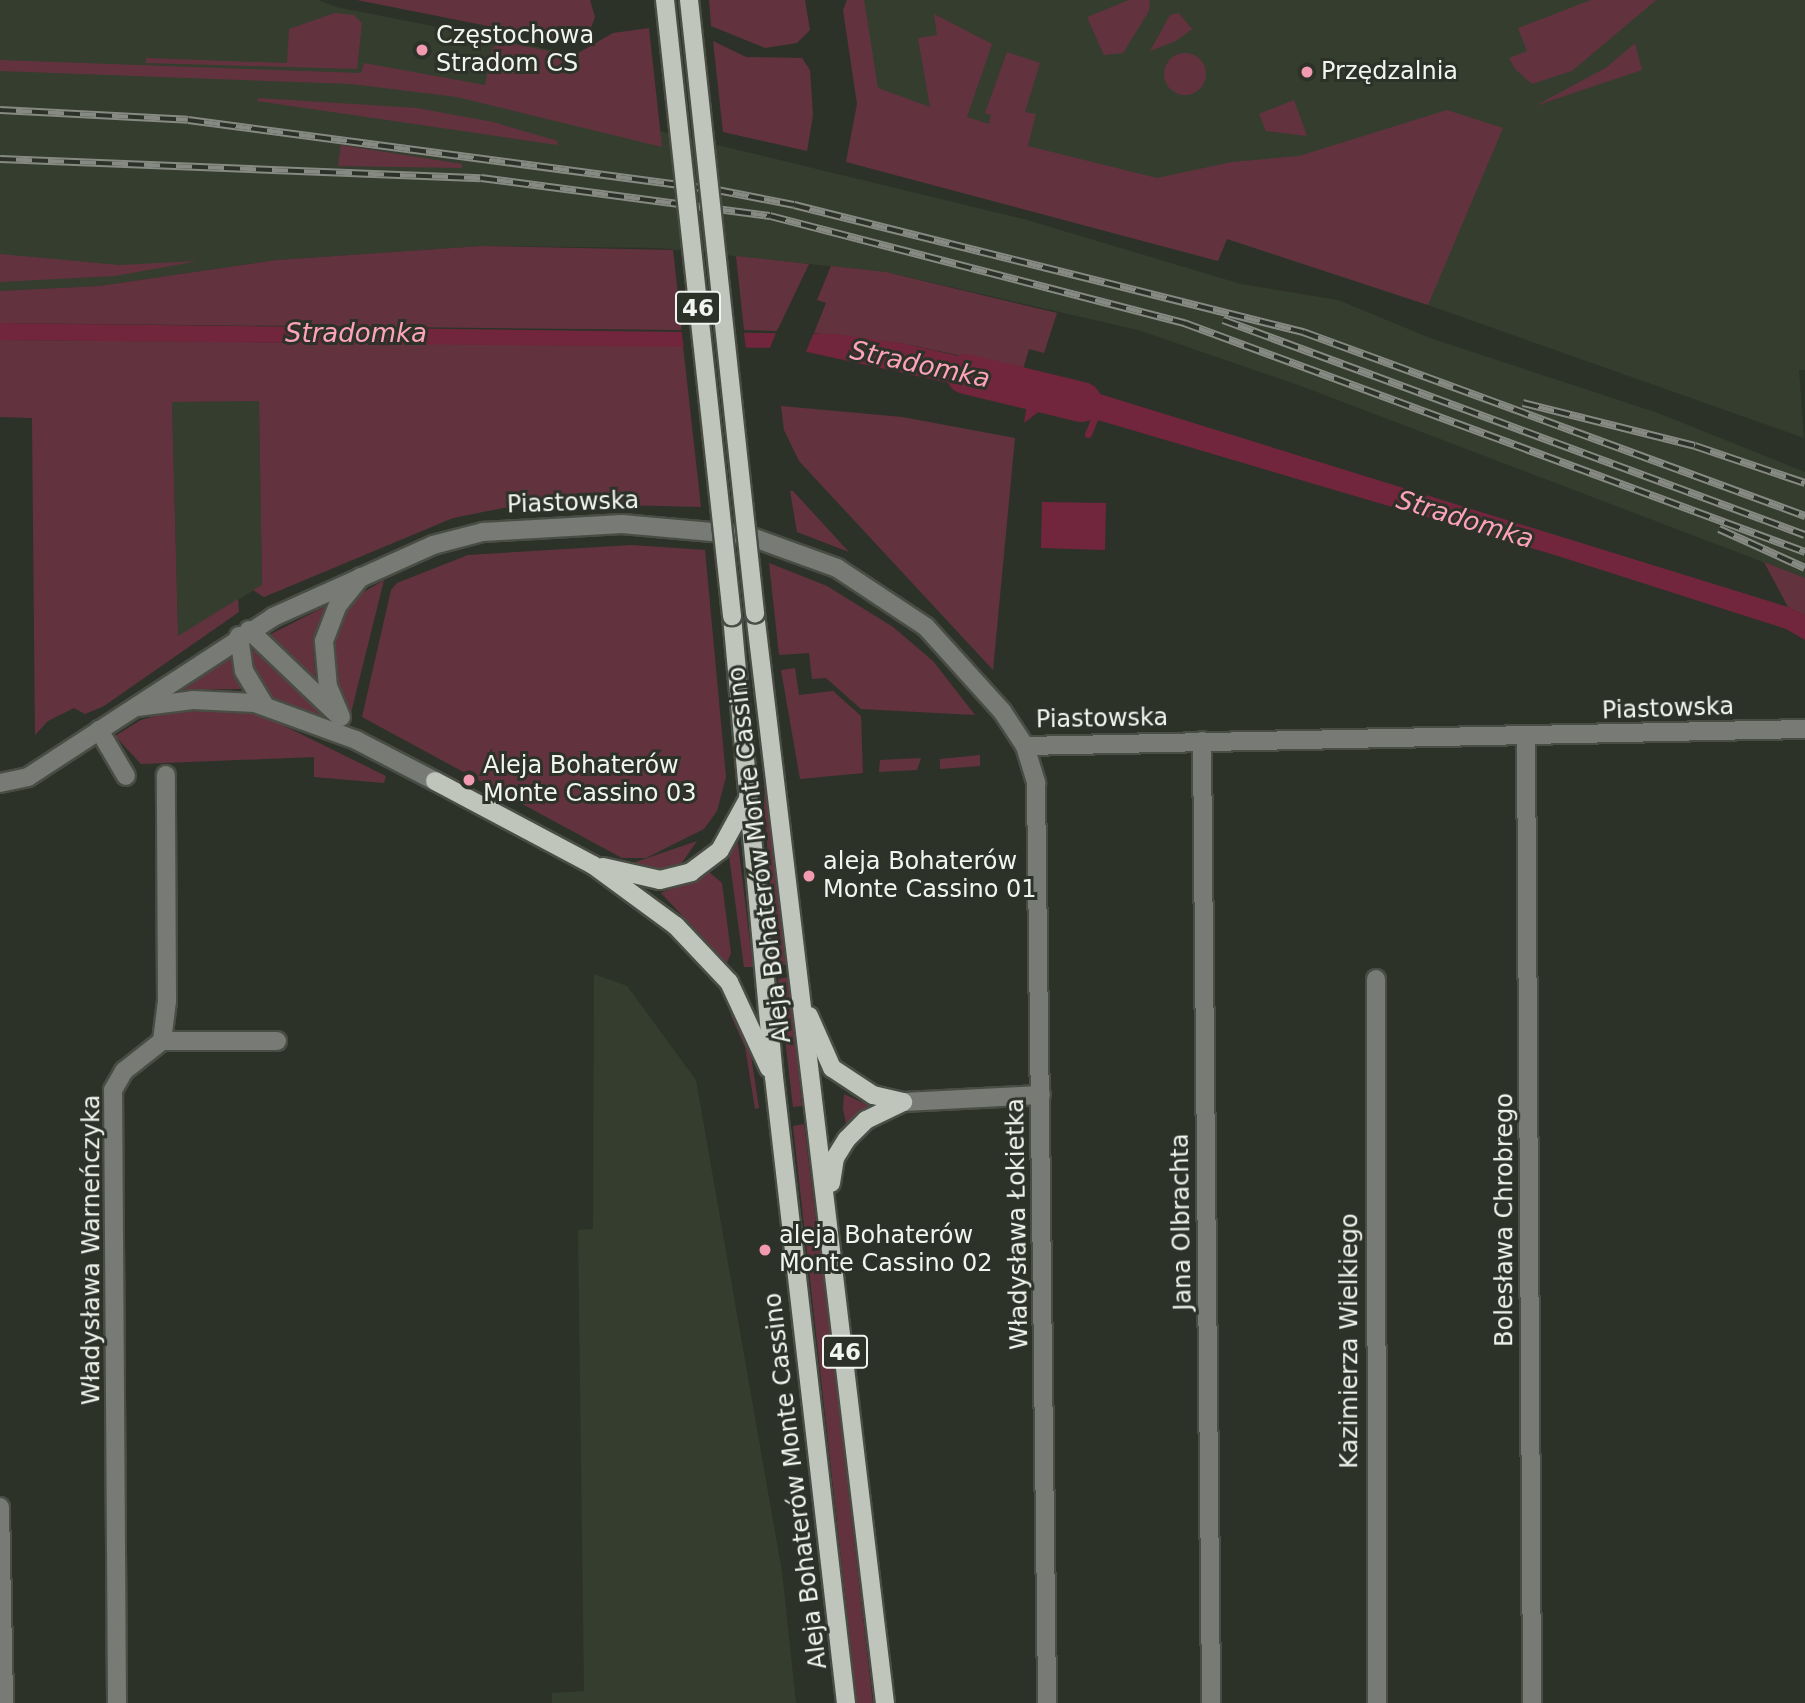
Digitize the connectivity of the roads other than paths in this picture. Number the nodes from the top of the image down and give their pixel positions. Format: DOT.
graph roads {
  1 [pos="665,0"];
  2 [pos="689,0"];
  3 [pos="365,573"];
  4 [pos="244,633"];
  5 [pos="265,706"];
  6 [pos="133,708"];
  7 [pos="341,717"];
  8 [pos="1805,729"];
  9 [pos="99,730"];
  10 [pos="1526,737"];
  11 [pos="356,740"];
  12 [pos="1202,741"];
  13 [pos="1025,746"];
  14 [pos="166,775"];
  15 [pos="126,776"];
  16 [pos="435,781"];
  17 [pos="0,783"];
  18 [pos="749,798"];
  19 [pos="593,864"];
  20 [pos="1376,979"];
  21 [pos="802,1001"];
  22 [pos="162,1041"];
  23 [pos="277,1041"];
  24 [pos="774,1077"];
  25 [pos="1041,1095"];
  26 [pos="903,1102"];
  27 [pos="828,1204"];
  28 [pos="0,1507"];
  29 [pos="4,1703"];
  30 [pos="117,1703"];
  31 [pos="846,1703"];
  32 [pos="885,1703"];
  33 [pos="1047,1703"];
  34 [pos="1211,1703"];
  35 [pos="1377,1703"];
  36 [pos="1532,1703"];
  1 -- 18 [label="main road, Aleja Bohaterów Monte Cassino / 46, bridge"];
  2 -- 21 [label="main road, Aleja Bohaterów Monte Cassino / 46, bridge"];
  3 -- 4 [label="street, Piastowska"];
  3 -- 7 [label="street"];
  3 -- 13 [label="street, Piastowska"];
  4 -- 5 [label="street"];
  4 -- 6 [label="street, Piastowska"];
  4 -- 7 [label="street"];
  5 -- 6 [label="street"];
  5 -- 11 [label="street"];
  6 -- 9 [label="street, Piastowska"];
  7 -- 11 [label="street"];
  8 -- 10 [label="street, Piastowska"];
  9 -- 15 [label="street"];
  9 -- 17 [label="street, Piastowska"];
  10 -- 12 [label="street, Piastowska"];
  10 -- 36 [label="street, Bolesława Chrobrego"];
  11 -- 16 [label="street"];
  12 -- 13 [label="street, Piastowska"];
  12 -- 34 [label="street, Jana Olbrachta"];
  13 -- 25 [label="street, Władysława Łokietka"];
  14 -- 22 [label="street"];
  16 -- 19 [label="main road"];
  18 -- 19 [label="main road"];
  18 -- 24 [label="main road, Aleja Bohaterów Monte Cassino / 46"];
  19 -- 24 [label="main road"];
  20 -- 35 [label="street, Kazimierza Wielkiego"];
  21 -- 26 [label="main road"];
  21 -- 27 [label="main road, Aleja Bohaterów Monte Cassino / 46"];
  22 -- 23 [label="street"];
  22 -- 30 [label="street, Władysława Warneńczyka"];
  24 -- 31 [label="main road, Aleja Bohaterów Monte Cassino / 46"];
  25 -- 26 [label="street"];
  25 -- 33 [label="street, Władysława Łokietka"];
  26 -- 27 [label="main road"];
  27 -- 32 [label="main road, Aleja Bohaterów Monte Cassino / 46"];
  28 -- 29 [label="street"];
}
